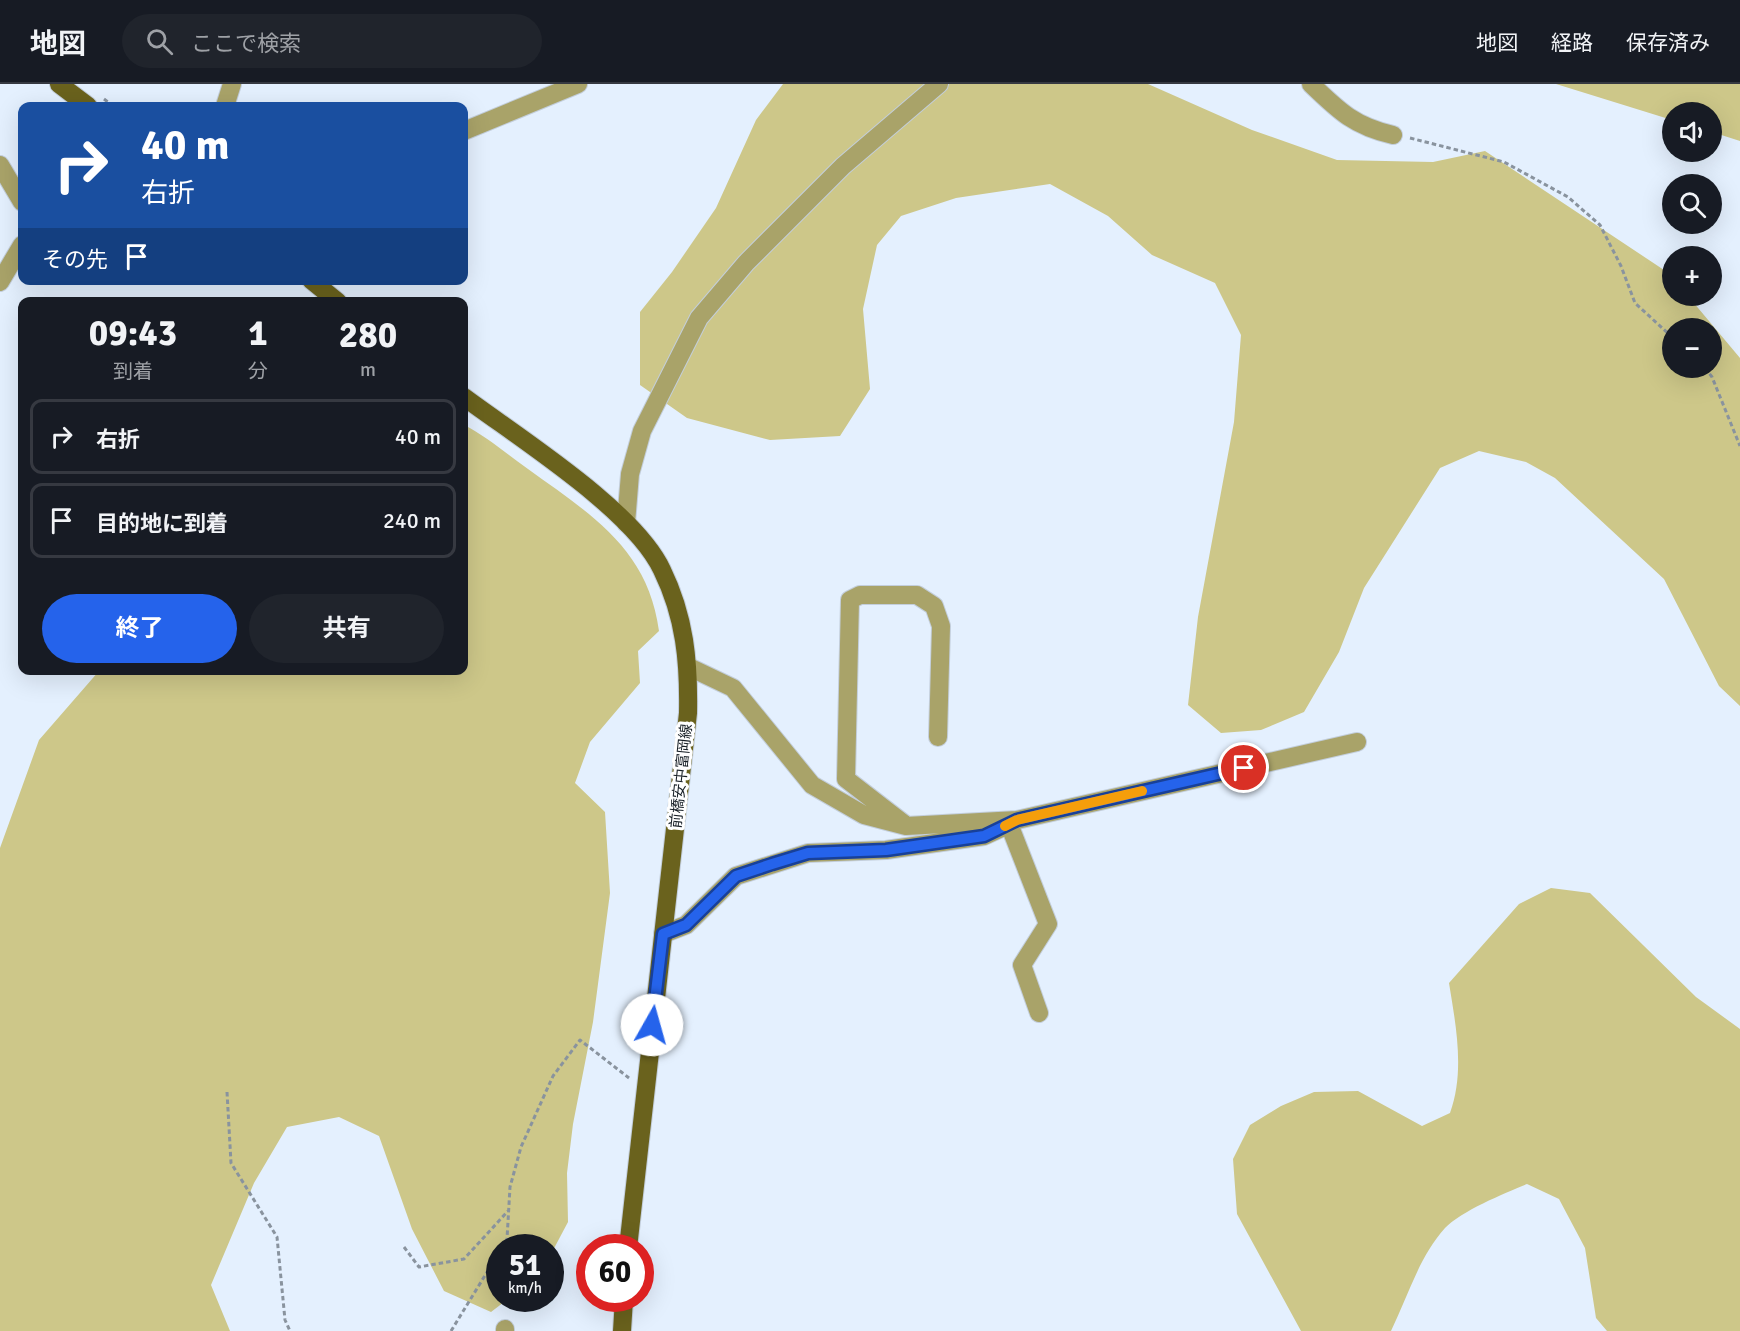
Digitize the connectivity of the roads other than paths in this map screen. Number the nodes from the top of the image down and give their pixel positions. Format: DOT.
graph roads {
  1 [pos="59,84"];
  2 [pos="232,84"];
  3 [pos="578,84"];
  4 [pos="939,84"];
  5 [pos="1311,84"];
  6 [pos="549,89"];
  7 [pos="83,102"];
  8 [pos="226,102"];
  9 [pos="468,129"];
  10 [pos="1393,135"];
  11 [pos="0,165"];
  12 [pos="18,195"];
  13 [pos="18,252"];
  14 [pos="0,282"];
  15 [pos="317,285"];
  16 [pos="332,297"];
  17 [pos="468,400"];
  18 [pos="626,523"];
  19 [pos="689,667"];
  20 [pos="938,737"];
  21 [pos="1357,742"];
  22 [pos="1013,822"];
  23 [pos="906,826"];
  24 [pos="663,934"];
  25 [pos="1039,1013"];
  26 [pos="630,1234"];
  27 [pos="623,1312"];
  28 [pos="622,1331"];
  1 -- 7 [label="main road"];
  2 -- 8 [label="street"];
  3 -- 6 [label="street"];
  4 -- 18 [label="street"];
  5 -- 10 [label="street"];
  6 -- 9 [label="street"];
  11 -- 12 [label="street"];
  13 -- 14 [label="street"];
  15 -- 16 [label="main road"];
  17 -- 18 [label="main road, 前橋安中富岡線"];
  18 -- 19 [label="main road, 前橋安中富岡線"];
  19 -- 23 [label="street"];
  19 -- 24 [label="main road, 前橋安中富岡線"];
  20 -- 23 [label="street"];
  21 -- 22 [label="street"];
  22 -- 23 [label="street"];
  22 -- 24 [label="street"];
  22 -- 25 [label="street"];
  24 -- 26 [label="main road, 前橋安中富岡線"];
  27 -- 28 [label="main road"];
}
